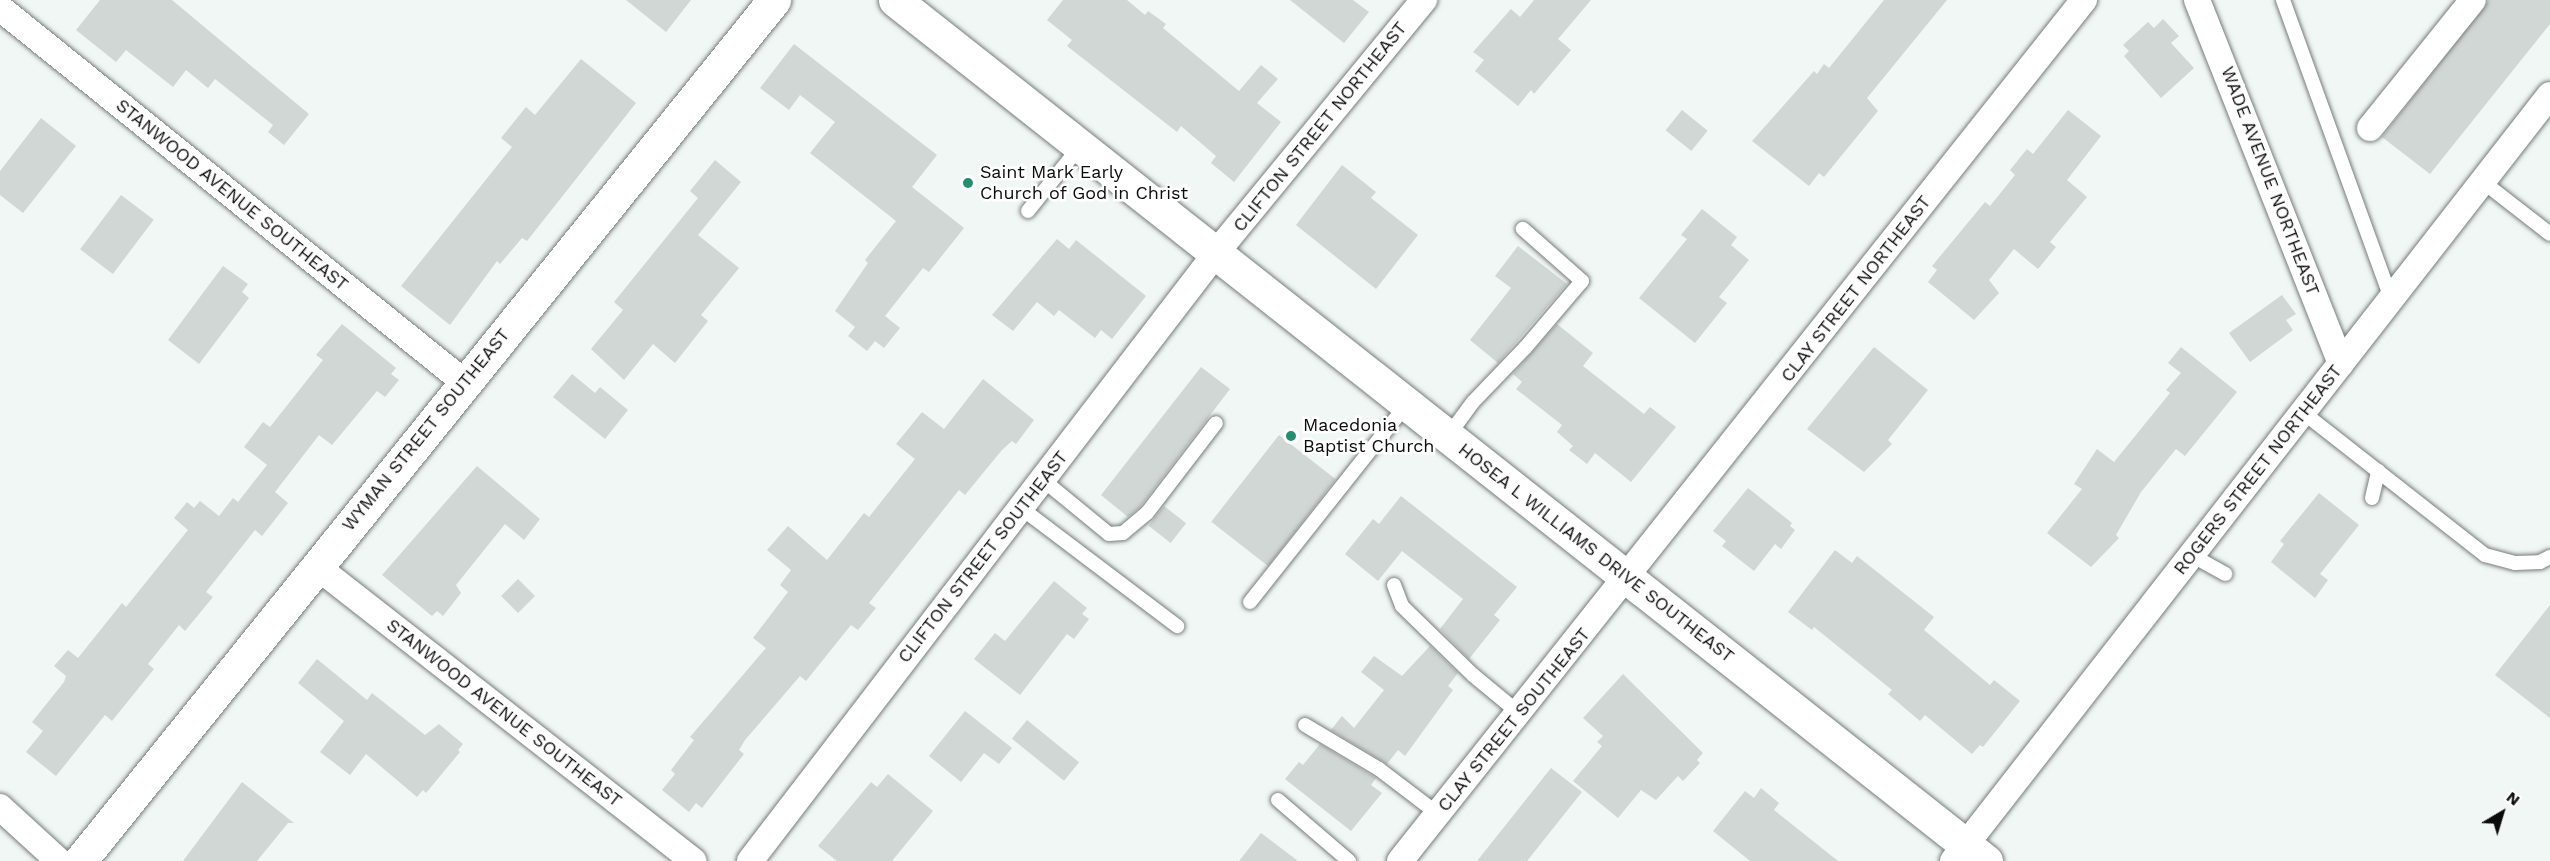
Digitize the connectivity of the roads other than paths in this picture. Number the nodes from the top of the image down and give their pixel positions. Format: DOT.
graph roads {
  1 [pos="774,0"];
  2 [pos="895,0"];
  3 [pos="1424,0"];
  4 [pos="2084,0"];
  5 [pos="2197,0"];
  6 [pos="2283,0"];
  7 [pos="2473,0"];
  8 [pos="0,8"];
  9 [pos="2550,95"];
  10 [pos="2370,128"];
  11 [pos="1080,146"];
  12 [pos="2482,181"];
  13 [pos="1028,212"];
  14 [pos="1522,228"];
  15 [pos="2550,234"];
  16 [pos="1216,254"];
  17 [pos="2391,298"];
  18 [pos="2341,363"];
  19 [pos="464,382"];
  20 [pos="1407,404"];
  21 [pos="2304,414"];
  22 [pos="1216,423"];
  23 [pos="1448,436"];
  24 [pos="2378,471"];
  25 [pos="1043,480"];
  26 [pos="2372,498"];
  27 [pos="1021,508"];
  28 [pos="2193,556"];
  29 [pos="2550,557"];
  30 [pos="316,566"];
  31 [pos="2225,573"];
  32 [pos="1627,578"];
  33 [pos="1394,585"];
  34 [pos="1250,602"];
  35 [pos="1177,626"];
  36 [pos="1519,713"];
  37 [pos="1305,725"];
  38 [pos="1278,800"];
  39 [pos="0,807"];
  40 [pos="1438,814"];
  41 [pos="1968,856"];
  42 [pos="59,861"];
  43 [pos="80,861"];
  44 [pos="693,861"];
  45 [pos="750,861"];
  46 [pos="1349,861"];
  47 [pos="1400,861"];
  1 -- 19 [label="street, WYMAN STREET SOUTHEAST"];
  2 -- 11 [label="street, HOSEA L WILLIAMS DRIVE SOUTHEAST"];
  3 -- 16 [label="street, CLIFTON STREET NORTHEAST"];
  4 -- 32 [label="street, CLAY STREET NORTHEAST"];
  5 -- 18 [label="street, WADE AVENUE NORTHEAST"];
  6 -- 17 [label="lane"];
  7 -- 10 [label="street"];
  8 -- 19 [label="street, STANWOOD AVENUE SOUTHEAST"];
  9 -- 12 [label="street, ROGERS STREET NORTHEAST"];
  11 -- 13 [label="lane"];
  11 -- 16 [label="street, HOSEA L WILLIAMS DRIVE SOUTHEAST"];
  12 -- 15 [label="lane"];
  12 -- 17 [label="street, ROGERS STREET NORTHEAST"];
  14 -- 23 [label="lane"];
  16 -- 20 [label="street, HOSEA L WILLIAMS DRIVE SOUTHEAST"];
  16 -- 25 [label="street, CLIFTON STREET SOUTHEAST"];
  17 -- 18 [label="street, ROGERS STREET NORTHEAST"];
  18 -- 21 [label="street, ROGERS STREET NORTHEAST"];
  19 -- 30 [label="street, WYMAN STREET SOUTHEAST"];
  20 -- 23 [label="street, HOSEA L WILLIAMS DRIVE SOUTHEAST"];
  20 -- 34 [label="lane"];
  21 -- 24 [label="lane"];
  21 -- 28 [label="street, ROGERS STREET NORTHEAST"];
  22 -- 25 [label="lane"];
  23 -- 32 [label="street, HOSEA L WILLIAMS DRIVE SOUTHEAST"];
  24 -- 26 [label="lane"];
  24 -- 29 [label="lane"];
  25 -- 27 [label="street, CLIFTON STREET SOUTHEAST"];
  27 -- 35 [label="lane"];
  27 -- 45 [label="street, CLIFTON STREET SOUTHEAST"];
  28 -- 31 [label="lane"];
  28 -- 41 [label="street, ROGERS STREET NORTHEAST"];
  30 -- 43 [label="street, WYMAN STREET SOUTHEAST"];
  30 -- 44 [label="street, STANWOOD AVENUE SOUTHEAST"];
  32 -- 36 [label="street, CLAY STREET SOUTHEAST"];
  32 -- 41 [label="street, HOSEA L WILLIAMS DRIVE SOUTHEAST"];
  33 -- 36 [label="lane"];
  36 -- 40 [label="street, CLAY STREET SOUTHEAST"];
  37 -- 40 [label="lane"];
  38 -- 46 [label="lane"];
  39 -- 42 [label="street"];
  40 -- 47 [label="street, CLAY STREET SOUTHEAST"];
}
